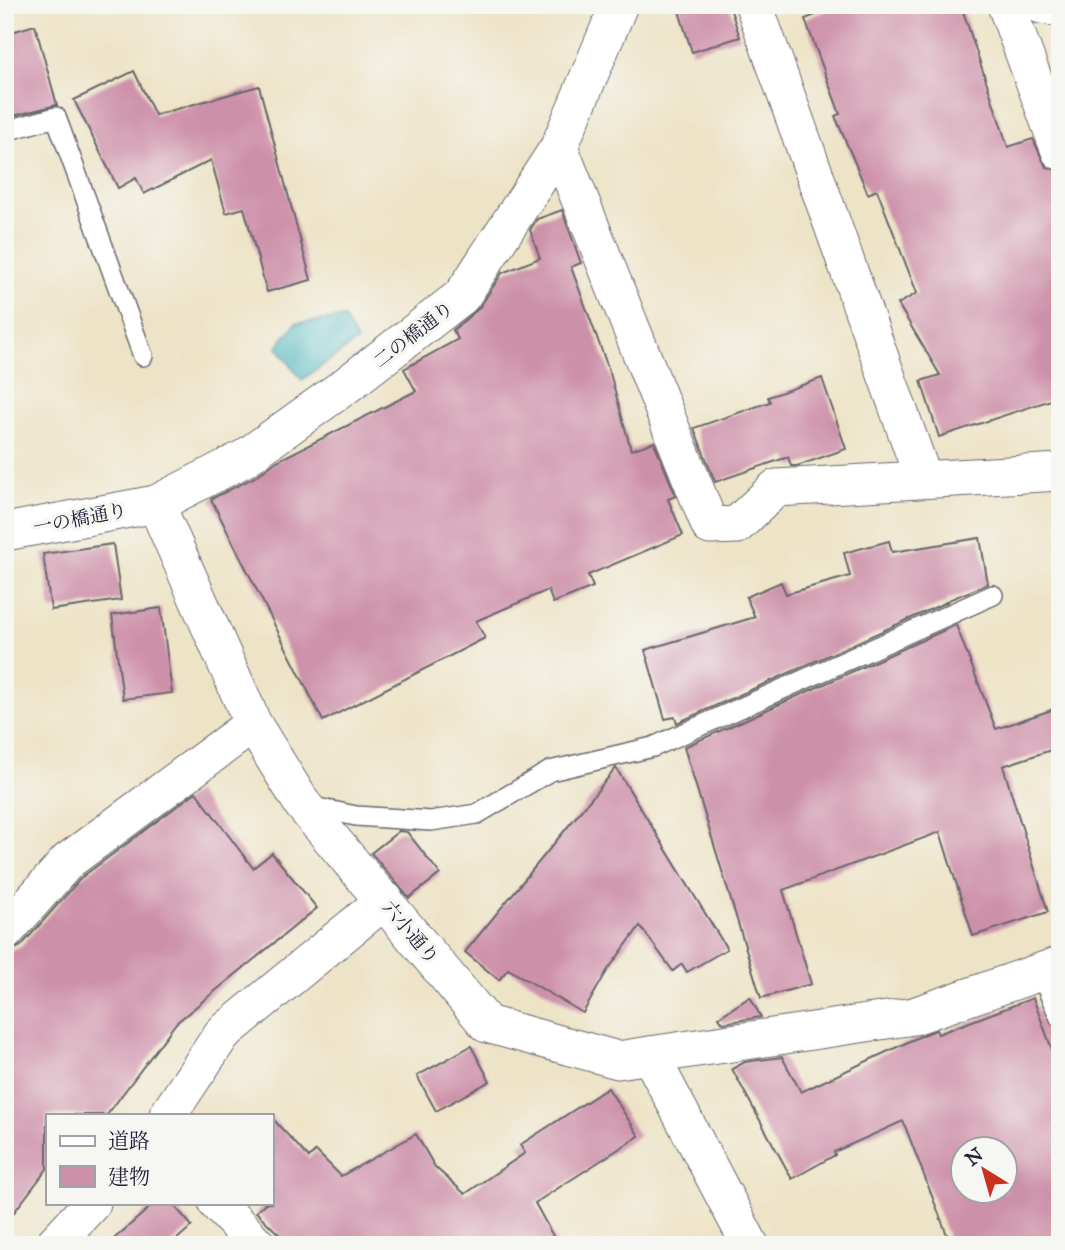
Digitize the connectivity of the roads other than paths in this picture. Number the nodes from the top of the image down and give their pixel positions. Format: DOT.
graph roads {
  1 [pos="619,5"];
  2 [pos="754,5"];
  3 [pos="1006,5"];
  4 [pos="1041,5"];
  5 [pos="1060,8"];
  6 [pos="5,131"];
  7 [pos="559,147"];
  8 [pos="1060,151"];
  9 [pos="143,356"];
  10 [pos="1060,472"];
  11 [pos="923,478"];
  12 [pos="156,504"];
  13 [pos="5,532"];
  14 [pos="993,595"];
  15 [pos="253,724"];
  16 [pos="303,805"];
  17 [pos="385,900"];
  18 [pos="5,932"];
  19 [pos="1050,969"];
  20 [pos="1060,1018"];
  21 [pos="650,1055"];
  22 [pos="169,1114"];
  23 [pos="91,1204"];
  24 [pos="218,1204"];
  25 [pos="53,1245"];
  26 [pos="257,1245"];
  27 [pos="750,1245"];
  1 -- 7 [label="street, 二の橋通り"];
  2 -- 11 [label="street"];
  3 -- 8 [label="street"];
  4 -- 5 [label="street"];
  6 -- 9 [label="lane"];
  7 -- 11 [label="street"];
  7 -- 12 [label="street, 二の橋通り"];
  10 -- 11 [label="street"];
  12 -- 13 [label="street, 一の橋通り"];
  12 -- 15 [label="street, 六小通り"];
  14 -- 16 [label="lane"];
  15 -- 16 [label="street, 六小通り"];
  15 -- 18 [label="street"];
  16 -- 17 [label="street, 六小通り"];
  17 -- 21 [label="street, 六小通り"];
  17 -- 22 [label="street"];
  19 -- 20 [label="lane"];
  19 -- 21 [label="street, 六小通り"];
  21 -- 27 [label="street"];
  23 -- 25 [label="street"];
  24 -- 26 [label="street"];
}
